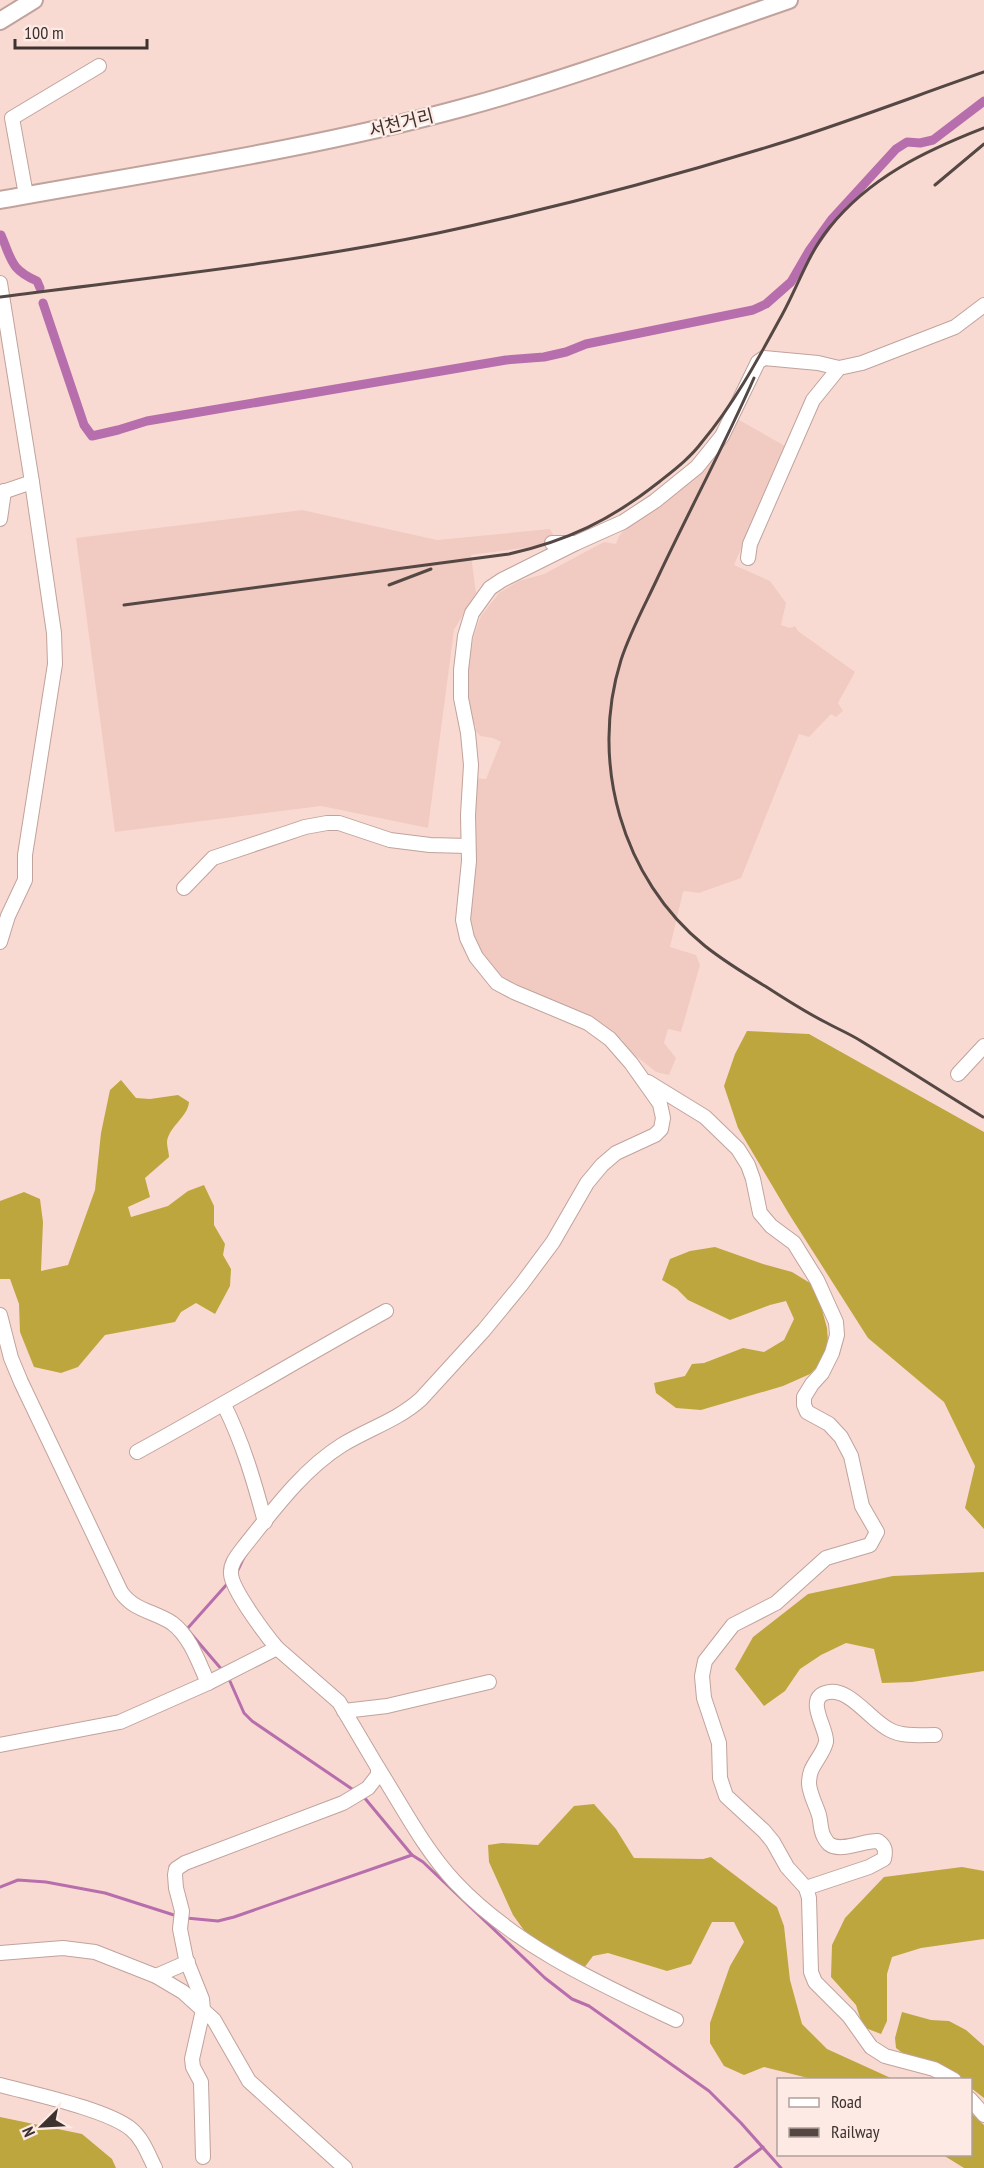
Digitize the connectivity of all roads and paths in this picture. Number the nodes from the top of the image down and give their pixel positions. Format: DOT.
graph roads {
  1 [pos="18,0"];
  2 [pos="34,0"];
  3 [pos="789,0"];
  4 [pos="0,11"];
  5 [pos="0,21"];
  6 [pos="99,66"];
  7 [pos="6,121"];
  8 [pos="26,195"];
  9 [pos="0,200"];
  10 [pos="0,283"];
  11 [pos="984,305"];
  12 [pos="839,368"];
  13 [pos="32,482"];
  14 [pos="2,492"];
  15 [pos="0,519"];
  16 [pos="552,543"];
  17 [pos="576,543"];
  18 [pos="748,558"];
  19 [pos="468,846"];
  20 [pos="184,888"];
  21 [pos="4,915"];
  22 [pos="0,942"];
  23 [pos="984,1046"];
  24 [pos="958,1074"];
  25 [pos="642,1078"];
  26 [pos="386,1311"];
  27 [pos="0,1315"];
  28 [pos="224,1405"];
  29 [pos="137,1452"];
  30 [pos="264,1522"];
  31 [pos="277,1648"];
  32 [pos="489,1682"];
  33 [pos="208,1683"];
  34 [pos="344,1711"];
  35 [pos="935,1735"];
  36 [pos="0,1745"];
  37 [pos="378,1768"];
  38 [pos="806,1888"];
  39 [pos="0,1953"];
  40 [pos="188,1962"];
  41 [pos="156,1977"];
  42 [pos="203,2010"];
  43 [pos="676,2020"];
  44 [pos="952,2078"];
  45 [pos="0,2085"];
  46 [pos="972,2101"];
  47 [pos="984,2115"];
  48 [pos="203,2157"];
  49 [pos="154,2168"];
  50 [pos="345,2168"];
  1 -- 4 [label="main road"];
  2 -- 5 [label="main road"];
  3 -- 8 [label="main road, 서천거리"];
  6 -- 7 [label="street"];
  7 -- 8 [label="street"];
  8 -- 9 [label="main road, 서천거리"];
  10 -- 13 [label="street"];
  11 -- 12 [label="street"];
  12 -- 17 [label="street"];
  12 -- 18 [label="street"];
  13 -- 14 [label="street"];
  13 -- 21 [label="street"];
  14 -- 15 [label="street"];
  16 -- 17 [label="street"];
  17 -- 19 [label="street"];
  19 -- 20 [label="street"];
  19 -- 25 [label="street"];
  21 -- 22 [label="street"];
  23 -- 24 [label="street"];
  25 -- 30 [label="street"];
  25 -- 38 [label="street"];
  26 -- 28 [label="street"];
  27 -- 33 [label="street"];
  28 -- 29 [label="street"];
  28 -- 30 [label="street"];
  30 -- 31 [label="street"];
  31 -- 33 [label="street"];
  31 -- 34 [label="street"];
  32 -- 34 [label="street"];
  33 -- 36 [label="street"];
  34 -- 37 [label="street"];
  35 -- 38 [label="street"];
  37 -- 40 [label="street"];
  37 -- 43 [label="street"];
  38 -- 44 [label="street"];
  39 -- 41 [label="street"];
  40 -- 41 [label="street"];
  40 -- 42 [label="street"];
  41 -- 42 [label="street"];
  42 -- 48 [label="street"];
  42 -- 50 [label="street"];
  45 -- 49 [label="street"];
  46 -- 47 [label="street"];
}
